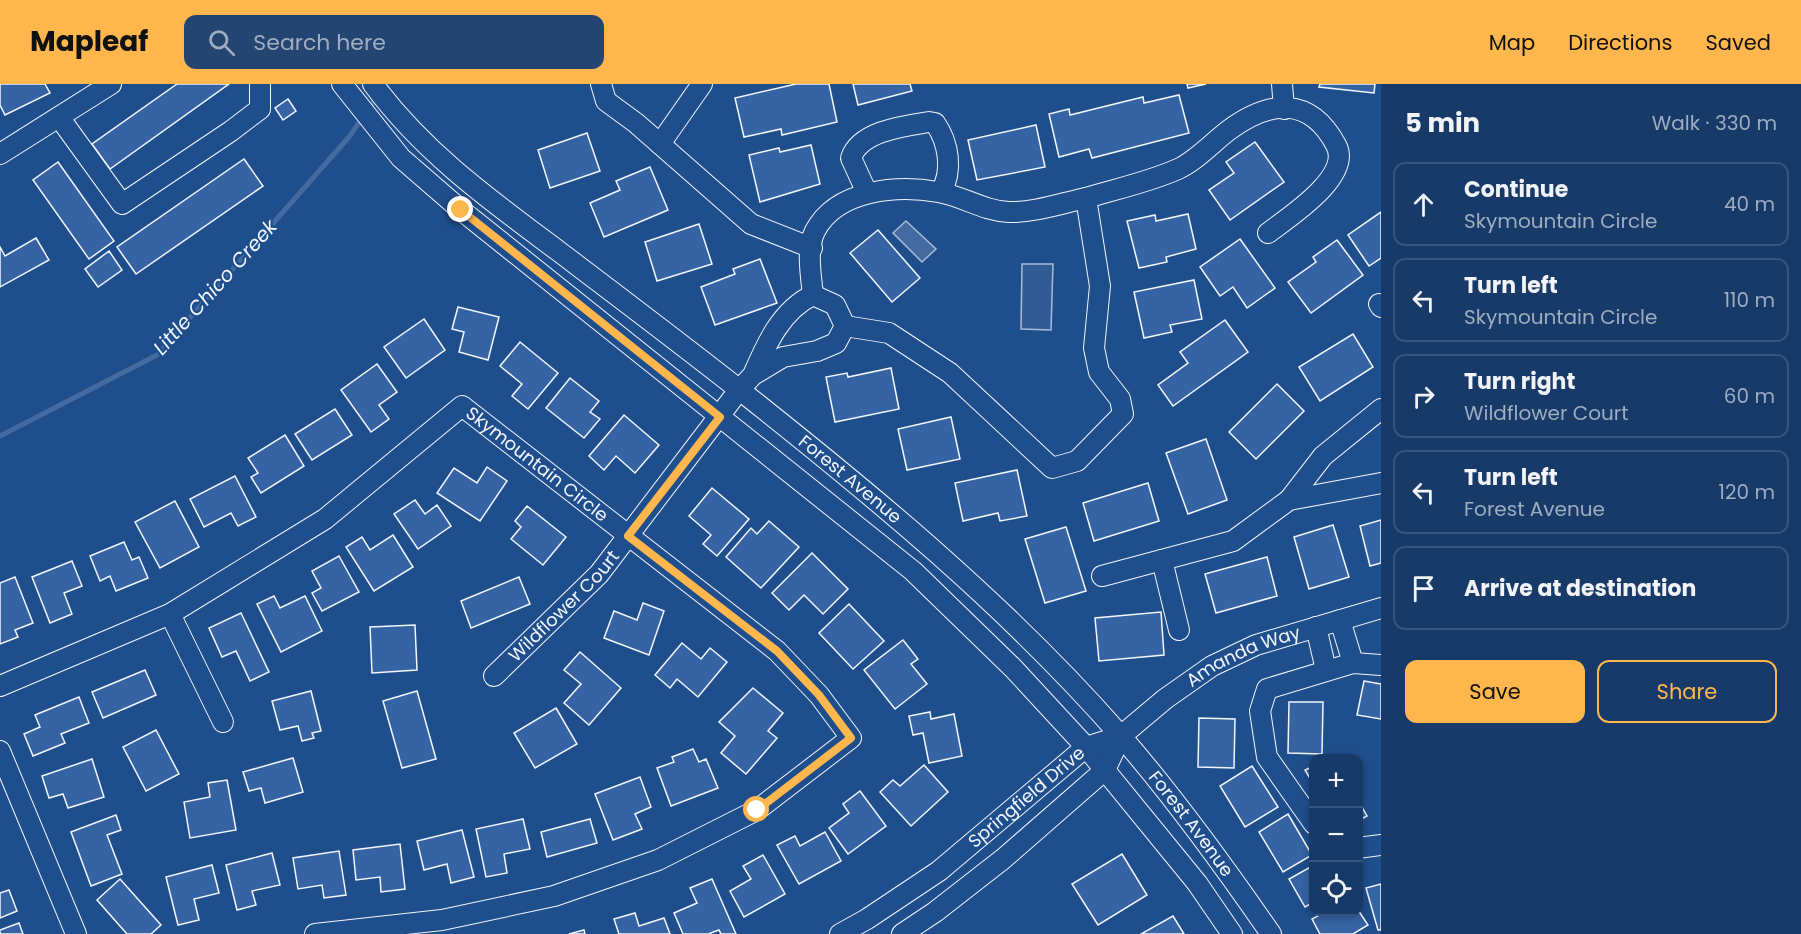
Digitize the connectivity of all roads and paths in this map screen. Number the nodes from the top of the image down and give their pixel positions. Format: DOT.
graph roads {
  1 [pos="111,84"];
  2 [pos="260,84"];
  3 [pos="373,84"];
  4 [pos="601,84"];
  5 [pos="702,84"];
  6 [pos="1282,84"];
  7 [pos="87,91"];
  8 [pos="346,91"];
  9 [pos="1284,109"];
  10 [pos="59,117"];
  11 [pos="660,144"];
  12 [pos="0,154"];
  13 [pos="941,192"];
  14 [pos="867,193"];
  15 [pos="1086,198"];
  16 [pos="1268,233"];
  17 [pos="812,248"];
  18 [pos="813,295"];
  19 [pos="845,326"];
  20 [pos="753,375"];
  21 [pos="739,390"];
  22 [pos="1381,409"];
  23 [pos="720,417"];
  24 [pos="1381,483"];
  25 [pos="1289,500"];
  26 [pos="628,536"];
  27 [pos="1162,560"];
  28 [pos="1102,576"];
  29 [pos="1381,608"];
  30 [pos="171,614"];
  31 [pos="1340,620"];
  32 [pos="1316,627"];
  33 [pos="1179,630"];
  34 [pos="1353,663"];
  35 [pos="1381,664"];
  36 [pos="1326,670"];
  37 [pos="494,676"];
  38 [pos="0,686"];
  39 [pos="223,722"];
  40 [pos="1121,736"];
  41 [pos="1086,747"];
  42 [pos="0,751"];
  43 [pos="1106,770"];
  44 [pos="1309,817"];
  45 [pos="1381,845"];
  46 [pos="1363,847"];
  47 [pos="350,933"];
  48 [pos="76,934"];
  49 [pos="315,934"];
  50 [pos="840,934"];
  51 [pos="902,934"];
  52 [pos="1232,934"];
  53 [pos="1272,934"];
  1 -- 7 [label="street"];
  2 -- 10 [label="street"];
  3 -- 21 [label="street, Forest Avenue"];
  4 -- 11 [label="street"];
  5 -- 11 [label="street"];
  6 -- 9 [label="street"];
  7 -- 10 [label="street"];
  8 -- 23 [label="street, Forest Avenue"];
  9 -- 15 [label="street"];
  9 -- 16 [label="street"];
  10 -- 12 [label="street"];
  11 -- 17 [label="street"];
  13 -- 14 [label="street"];
  13 -- 14 [label="street"];
  13 -- 15 [label="street"];
  14 -- 17 [label="street"];
  15 -- 19 [label="street"];
  17 -- 18 [label="street"];
  18 -- 19 [label="street"];
  18 -- 20 [label="street"];
  19 -- 20 [label="street"];
  20 -- 21 [label="street, Wildflower Court"];
  21 -- 23 [label="street, Wildflower Court"];
  21 -- 40 [label="street, Forest Avenue"];
  22 -- 25 [label="street"];
  23 -- 26 [label="street, Wildflower Court"];
  23 -- 41 [label="street, Forest Avenue"];
  24 -- 25 [label="street"];
  25 -- 27 [label="street"];
  26 -- 30 [label="street, Skymountain Circle"];
  26 -- 37 [label="street, Wildflower Court"];
  26 -- 47 [label="street, Skymountain Circle"];
  27 -- 28 [label="street"];
  27 -- 33 [label="street"];
  29 -- 31 [label="street, Amanda Way"];
  30 -- 38 [label="street, Skymountain Circle"];
  30 -- 39 [label="street"];
  31 -- 32 [label="street, Amanda Way"];
  31 -- 34 [label="street"];
  32 -- 36 [label="street"];
  32 -- 40 [label="street, Amanda Way"];
  34 -- 35 [label="street"];
  34 -- 36 [label="street"];
  36 -- 44 [label="street"];
  40 -- 41 [label="street, Springfield Drive"];
  40 -- 43 [label="street, Springfield Drive"];
  40 -- 53 [label="street, Forest Avenue"];
  41 -- 43 [label="street, Forest Avenue"];
  41 -- 50 [label="street, Springfield Drive"];
  42 -- 48 [label="street"];
  43 -- 51 [label="street, Springfield Drive"];
  43 -- 52 [label="street, Forest Avenue"];
  45 -- 46 [label="street"];
  47 -- 49 [label="street, Skymountain Circle"];
}
